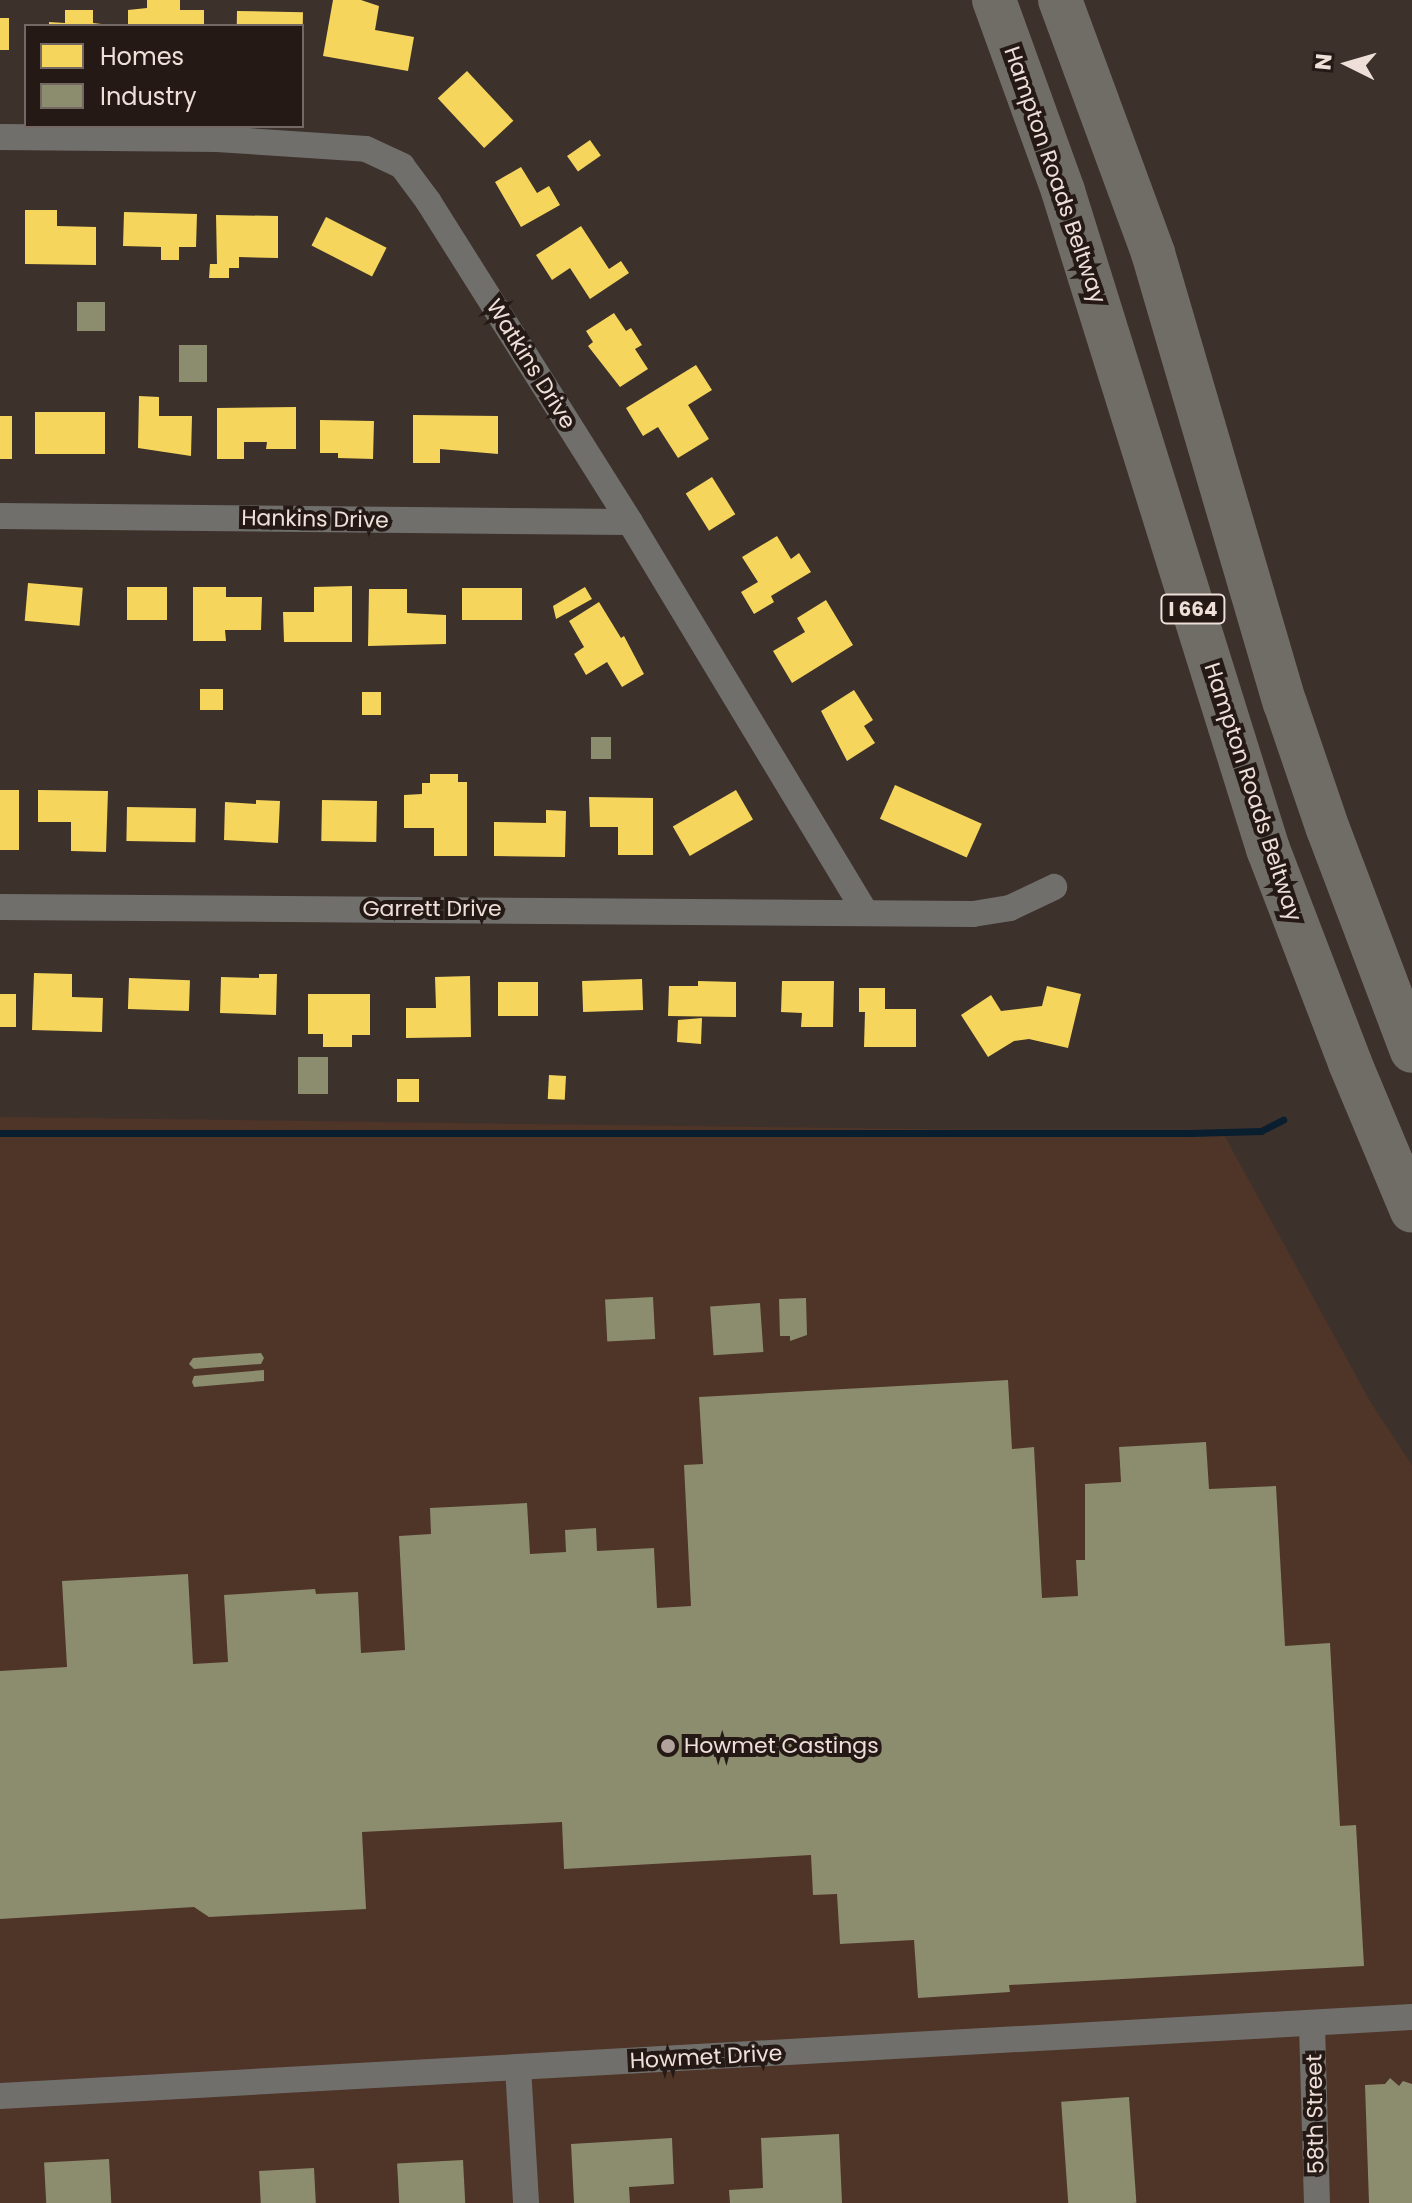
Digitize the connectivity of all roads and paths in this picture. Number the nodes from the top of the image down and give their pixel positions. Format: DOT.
graph roads {
  1 [pos="994,0"];
  2 [pos="1060,0"];
  3 [pos="1089,0"];
  4 [pos="0,137"];
  5 [pos="1153,253"];
  6 [pos="0,516"];
  7 [pos="630,522"];
  8 [pos="1054,887"];
  9 [pos="0,907"];
  10 [pos="865,912"];
  11 [pos="1412,1051"];
  12 [pos="1412,1211"];
  13 [pos="1412,2017"];
  14 [pos="1312,2025"];
  15 [pos="518,2067"];
  16 [pos="0,2096"];
  17 [pos="526,2203"];
  18 [pos="1317,2203"];
  1 -- 12 [label="highway, Hampton Roads Beltway / I 664"];
  2 -- 5 [label="highway, I 664"];
  3 -- 5 [label="highway"];
  4 -- 7 [label="street, Watkins Drive"];
  5 -- 11 [label="highway, I 664"];
  6 -- 7 [label="street, Hankins Drive"];
  7 -- 10 [label="street, Watkins Drive"];
  8 -- 10 [label="street, Garrett Drive"];
  9 -- 10 [label="street, Garrett Drive"];
  13 -- 14 [label="street, Howmet Drive"];
  14 -- 15 [label="street, Howmet Drive"];
  14 -- 18 [label="street, 58th Street"];
  15 -- 16 [label="street, Howmet Drive"];
  15 -- 17 [label="street"];
}
